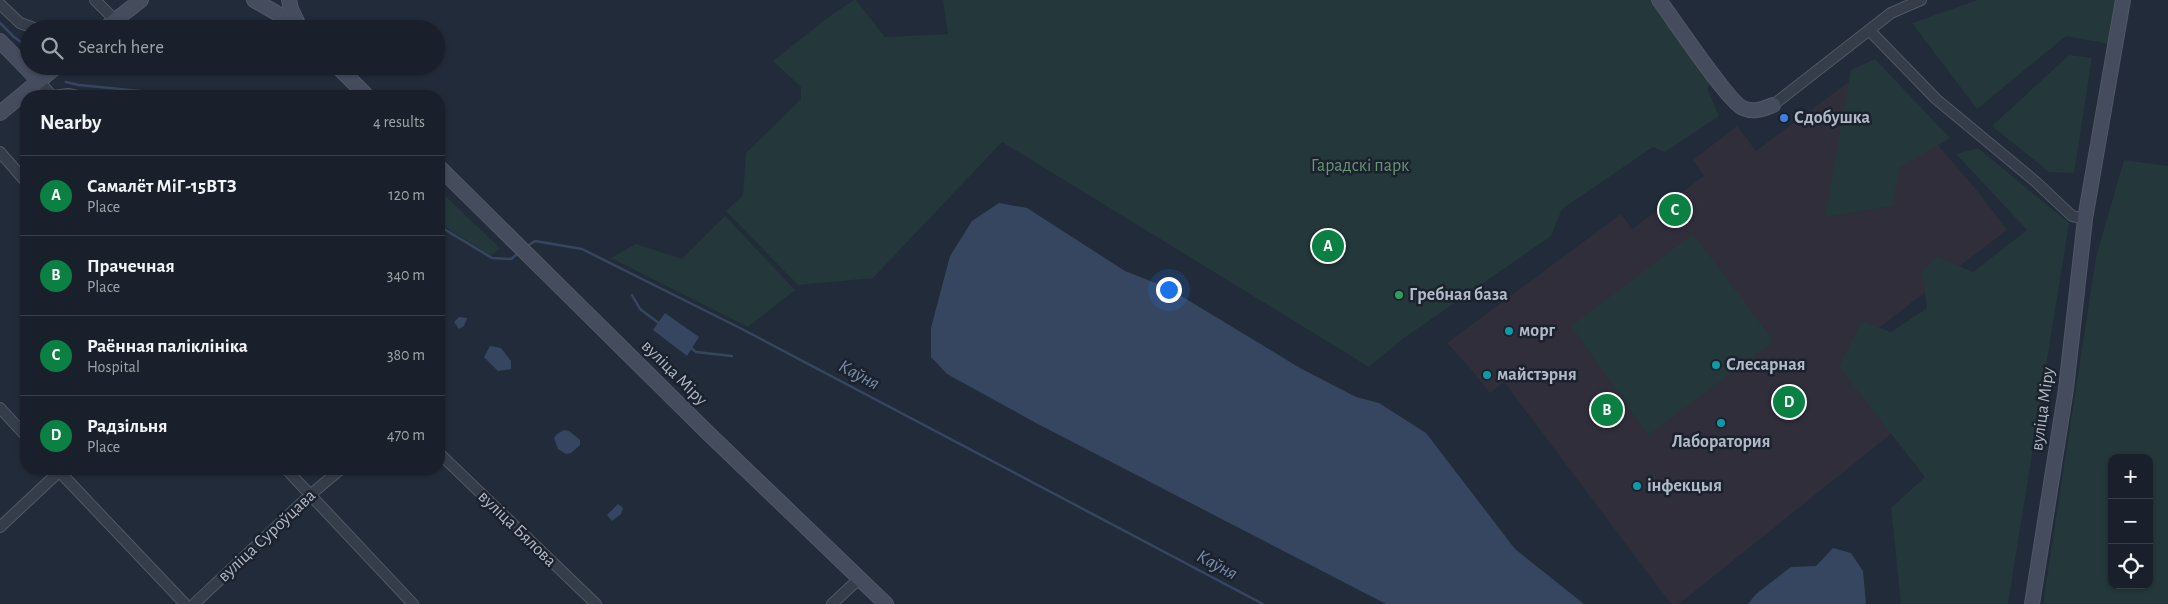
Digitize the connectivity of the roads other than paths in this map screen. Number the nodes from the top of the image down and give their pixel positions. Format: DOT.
graph roads {
  1 [pos="95,0"];
  2 [pos="141,0"];
  3 [pos="254,0"];
  4 [pos="289,0"];
  5 [pos="1659,0"];
  6 [pos="1920,0"];
  7 [pos="2123,0"];
  8 [pos="0,4"];
  9 [pos="108,20"];
  10 [pos="115,20"];
  11 [pos="287,20"];
  12 [pos="295,20"];
  13 [pos="20,23"];
  14 [pos="1869,30"];
  15 [pos="0,41"];
  16 [pos="20,59"];
  17 [pos="39,75"];
  18 [pos="46,75"];
  19 [pos="346,75"];
  20 [pos="42,78"];
  21 [pos="28,90"];
  22 [pos="49,90"];
  23 [pos="361,90"];
  24 [pos="20,96"];
  25 [pos="1773,105"];
  26 [pos="0,113"];
  27 [pos="0,152"];
  28 [pos="445,173"];
  29 [pos="20,175"];
  30 [pos="2085,219"];
  31 [pos="0,408"];
  32 [pos="20,430"];
  33 [pos="445,459"];
  34 [pos="55,475"];
  35 [pos="65,475"];
  36 [pos="292,475"];
  37 [pos="334,475"];
  38 [pos="310,495"];
  39 [pos="0,527"];
  40 [pos="860,578"];
  41 [pos="185,604"];
  42 [pos="194,604"];
  43 [pos="413,604"];
  44 [pos="596,604"];
  45 [pos="832,604"];
  46 [pos="886,604"];
  47 [pos="2032,604"];
  1 -- 9 [label="street"];
  2 -- 10 [label="main road"];
  3 -- 11 [label="main road"];
  4 -- 12 [label="main road"];
  5 -- 25 [label="main road"];
  6 -- 14 [label="street"];
  7 -- 30 [label="main road, вуліца Міру"];
  8 -- 13 [label="street"];
  14 -- 25 [label="street"];
  14 -- 30 [label="street"];
  15 -- 16 [label="main road"];
  17 -- 20 [label="main road"];
  18 -- 20 [label="main road"];
  19 -- 23 [label="main road"];
  20 -- 21 [label="main road"];
  20 -- 22 [label="street"];
  24 -- 26 [label="main road"];
  27 -- 29 [label="street"];
  28 -- 40 [label="main road, вуліца Міру"];
  30 -- 47 [label="main road, вуліца Міру"];
  31 -- 32 [label="street"];
  33 -- 44 [label="street, вуліца Бялова"];
  34 -- 39 [label="street"];
  35 -- 41 [label="street"];
  36 -- 38 [label="street"];
  37 -- 38 [label="street, вуліца Суроўцава"];
  38 -- 42 [label="street, вуліца Суроўцава"];
  38 -- 43 [label="street"];
  40 -- 45 [label="street"];
  40 -- 46 [label="main road, вуліца Міру"];
}
